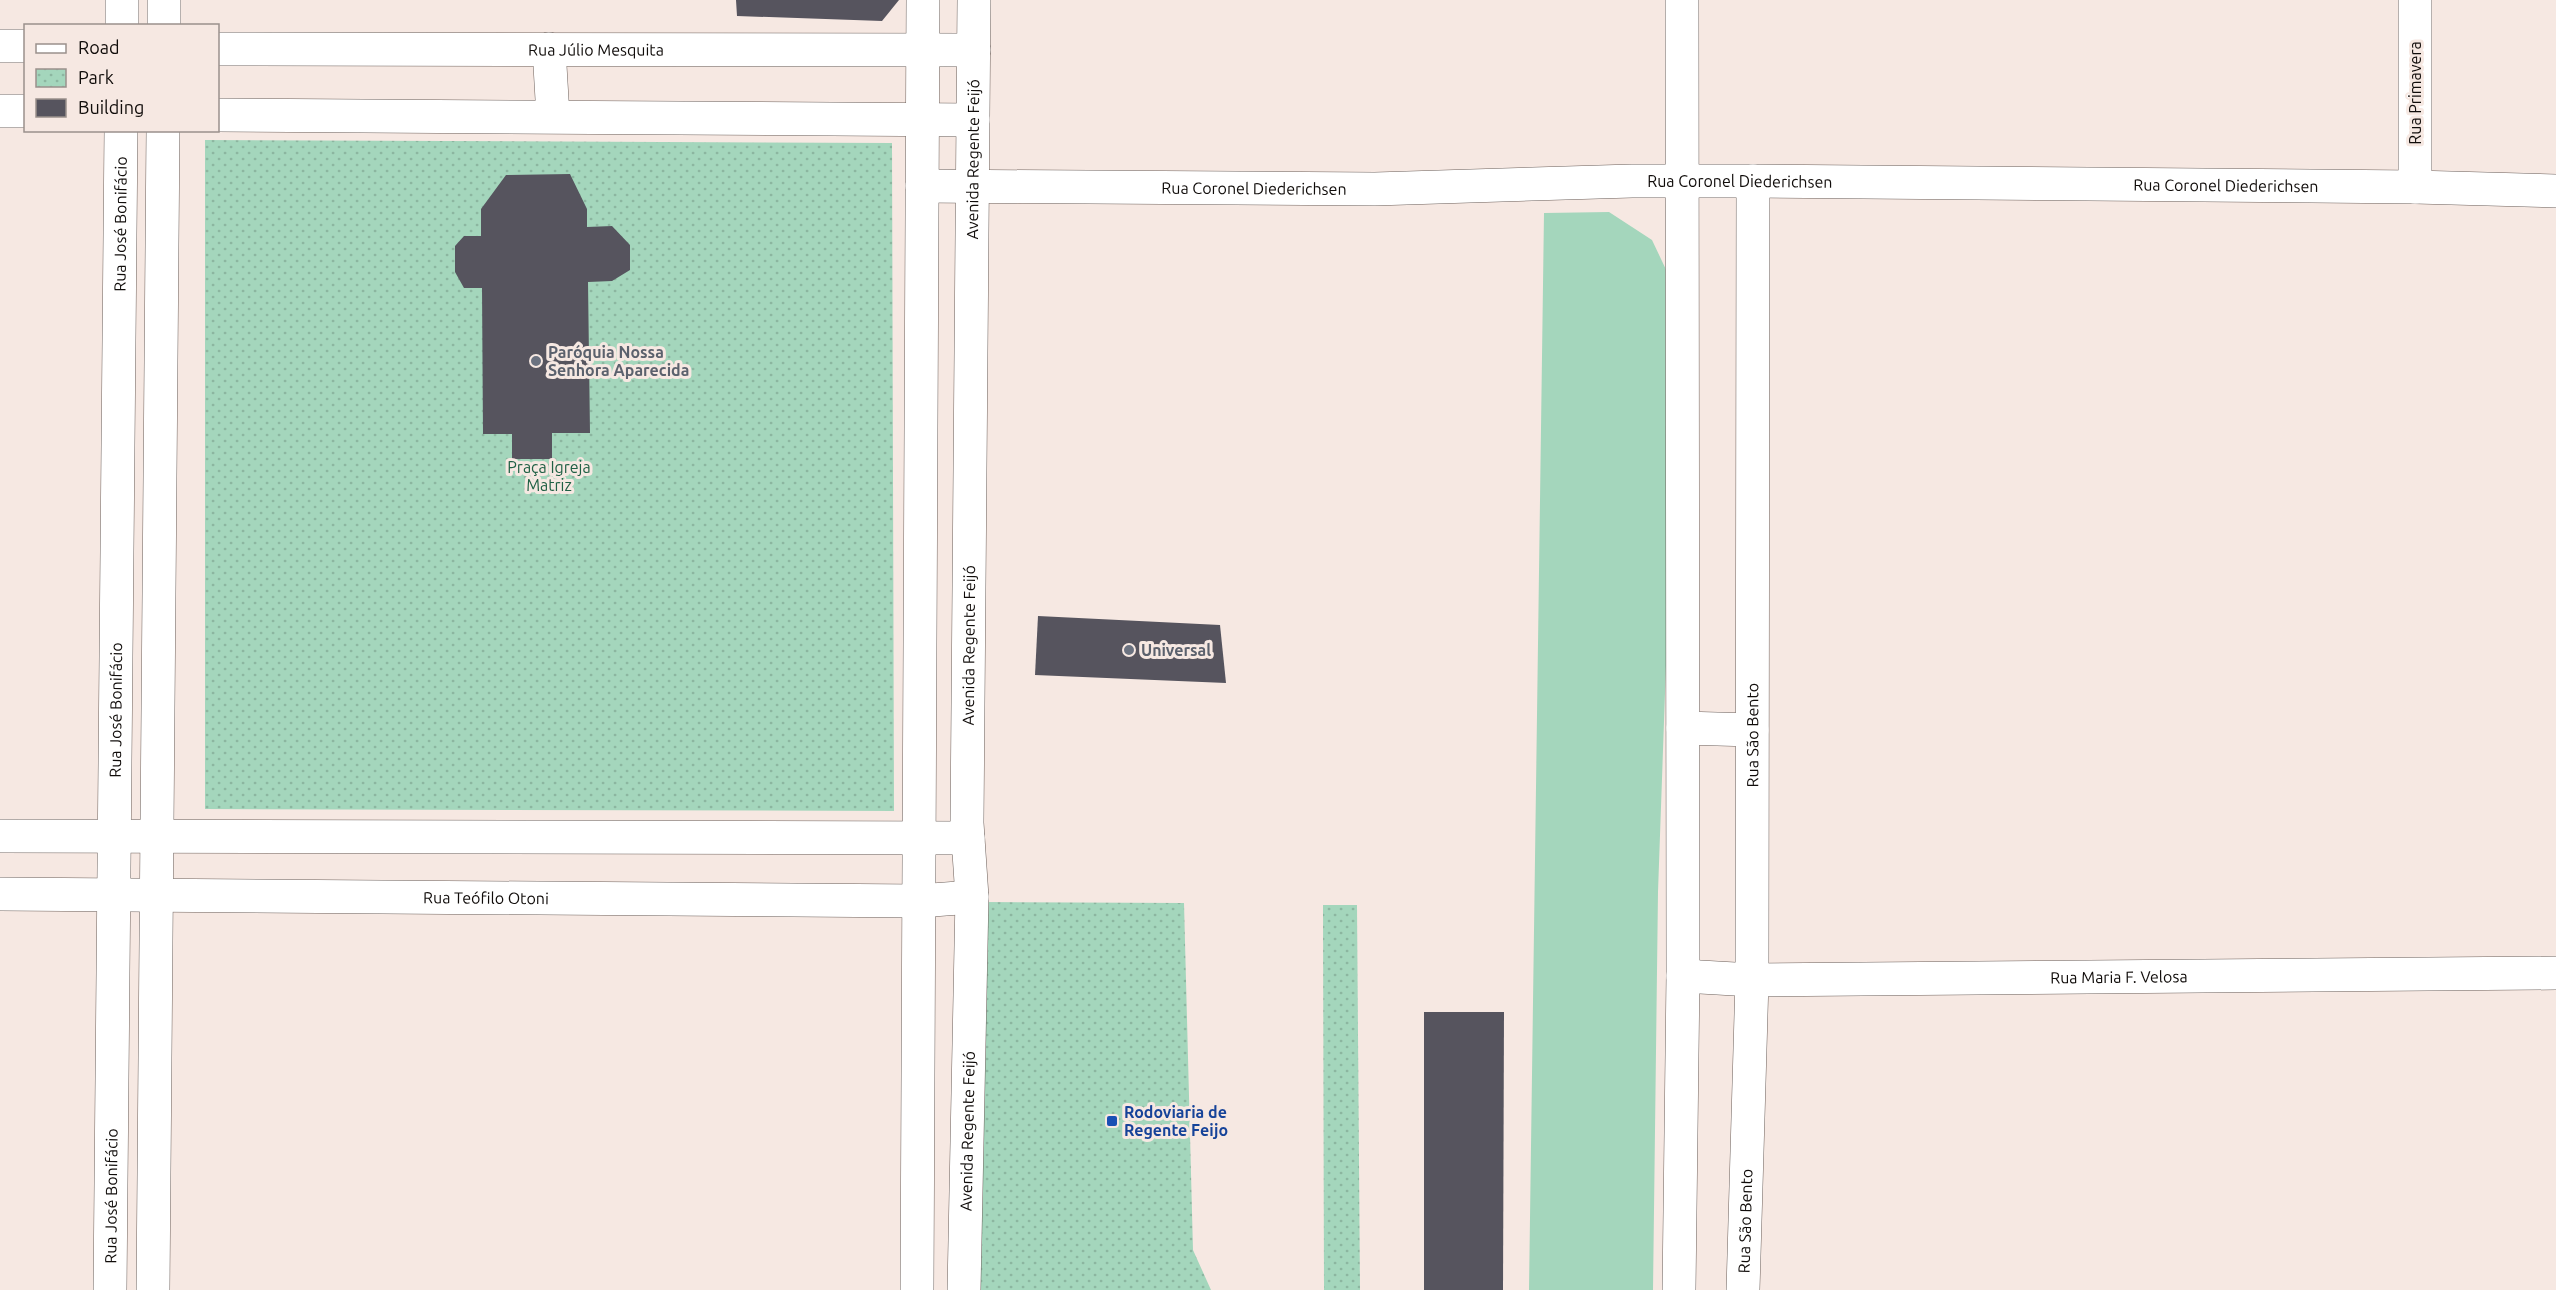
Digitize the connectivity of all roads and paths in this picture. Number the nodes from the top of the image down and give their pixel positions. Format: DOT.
graph roads {
  1 [pos="122,0"];
  2 [pos="164,0"];
  3 [pos="923,0"];
  4 [pos="974,0"];
  5 [pos="1682,0"];
  6 [pos="2415,0"];
  7 [pos="122,24"];
  8 [pos="164,24"];
  9 [pos="0,46"];
  10 [pos="24,46"];
  11 [pos="549,48"];
  12 [pos="219,49"];
  13 [pos="923,50"];
  14 [pos="974,50"];
  15 [pos="0,111"];
  16 [pos="24,111"];
  17 [pos="219,115"];
  18 [pos="553,116"];
  19 [pos="923,120"];
  20 [pos="973,120"];
  21 [pos="121,132"];
  22 [pos="163,132"];
  23 [pos="1682,181"];
  24 [pos="1753,181"];
  25 [pos="922,186"];
  26 [pos="972,187"];
  27 [pos="2415,187"];
  28 [pos="2556,191"];
  29 [pos="970,437"];
  30 [pos="921,438"];
  31 [pos="920,603"];
  32 [pos="969,605"];
  33 [pos="1683,728"];
  34 [pos="1752,730"];
  35 [pos="0,836"];
  36 [pos="114,837"];
  37 [pos="157,838"];
  38 [pos="920,838"];
  39 [pos="968,838"];
  40 [pos="0,894"];
  41 [pos="114,895"];
  42 [pos="156,897"];
  43 [pos="972,897"];
  44 [pos="919,902"];
  45 [pos="2556,973"];
  46 [pos="1683,976"];
  47 [pos="1752,980"];
  48 [pos="918,1155"];
  49 [pos="965,1159"];
  50 [pos="110,1290"];
  51 [pos="153,1290"];
  52 [pos="917,1290"];
  53 [pos="964,1290"];
  54 [pos="1679,1290"];
  55 [pos="1743,1290"];
  1 -- 7 [label="street"];
  2 -- 8 [label="street"];
  3 -- 13 [label="street"];
  4 -- 14 [label="street, Avenida Regente Feijó"];
  5 -- 23 [label="street"];
  6 -- 27 [label="street, Rua Primavera"];
  9 -- 10 [label="street"];
  11 -- 12 [label="street, Rua Júlio Mesquita"];
  11 -- 13 [label="street, Rua Júlio Mesquita"];
  11 -- 18 [label="street"];
  13 -- 14 [label="street, Rua Júlio Mesquita"];
  13 -- 19 [label="street"];
  14 -- 20 [label="street, Avenida Regente Feijó"];
  15 -- 16 [label="street"];
  17 -- 18 [label="street"];
  18 -- 19 [label="street"];
  19 -- 20 [label="street"];
  19 -- 25 [label="street"];
  20 -- 26 [label="street, Avenida Regente Feijó"];
  21 -- 36 [label="street, Rua José Bonifácio"];
  22 -- 37 [label="street"];
  23 -- 24 [label="street, Rua Coronel Diederichsen"];
  23 -- 26 [label="street, Rua Coronel Diederichsen"];
  23 -- 33 [label="street"];
  24 -- 27 [label="street, Rua Coronel Diederichsen"];
  24 -- 34 [label="street, Rua São Bento"];
  25 -- 26 [label="street, Rua Coronel Diederichsen"];
  25 -- 30 [label="street"];
  26 -- 29 [label="street, Avenida Regente Feijó"];
  27 -- 28 [label="street, Rua Coronel Diederichsen"];
  29 -- 30 [label="street"];
  29 -- 32 [label="street, Avenida Regente Feijó"];
  30 -- 31 [label="street"];
  31 -- 32 [label="street"];
  31 -- 38 [label="street"];
  32 -- 39 [label="street, Avenida Regente Feijó"];
  33 -- 34 [label="street"];
  33 -- 46 [label="street"];
  34 -- 47 [label="street, Rua São Bento"];
  35 -- 36 [label="street"];
  36 -- 37 [label="street"];
  36 -- 41 [label="street, Rua José Bonifácio"];
  37 -- 38 [label="street"];
  37 -- 42 [label="street"];
  38 -- 39 [label="street"];
  38 -- 44 [label="street"];
  39 -- 43 [label="street, Avenida Regente Feijó"];
  40 -- 41 [label="street, Rua Teófilo Otoni"];
  41 -- 42 [label="street, Rua Teófilo Otoni"];
  41 -- 50 [label="street, Rua José Bonifácio"];
  42 -- 44 [label="street, Rua Teófilo Otoni"];
  42 -- 51 [label="street"];
  43 -- 44 [label="street, Rua Teófilo Otoni"];
  43 -- 49 [label="street, Avenida Regente Feijó"];
  44 -- 48 [label="street"];
  45 -- 47 [label="street, Rua Maria F. Velosa"];
  46 -- 47 [label="street, Rua Maria F. Velosa"];
  46 -- 54 [label="street"];
  47 -- 55 [label="street, Rua São Bento"];
  48 -- 49 [label="street"];
  48 -- 52 [label="street"];
  49 -- 53 [label="street, Avenida Regente Feijó"];
}
